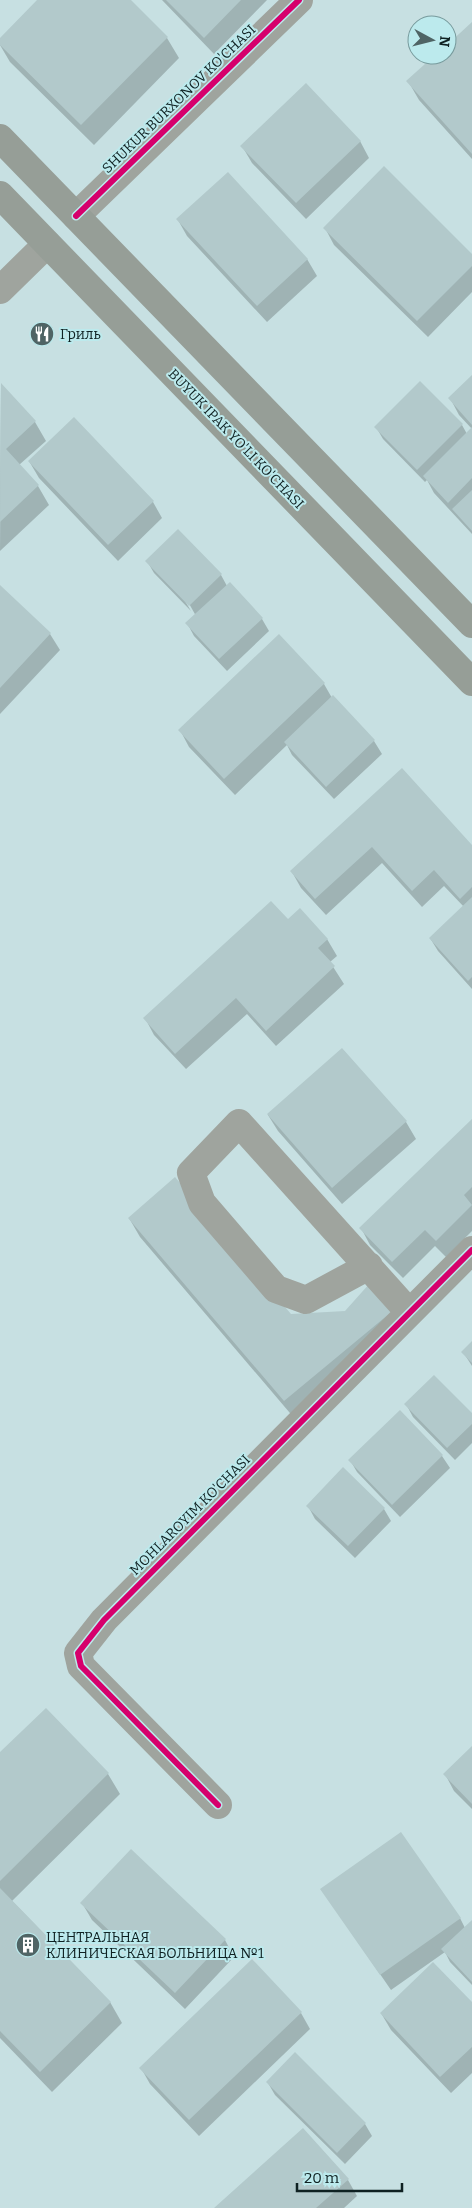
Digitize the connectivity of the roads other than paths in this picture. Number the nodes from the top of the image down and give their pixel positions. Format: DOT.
graph roads {
  1 [pos="299,0"];
  2 [pos="0,138"];
  3 [pos="0,195"];
  4 [pos="76,216"];
  5 [pos="47,244"];
  6 [pos="0,290"];
  7 [pos="472,624"];
  8 [pos="472,682"];
  9 [pos="472,1250"];
  10 [pos="369,1266"];
  11 [pos="409,1312"];
  12 [pos="218,1805"];
  1 -- 4 [label="street, SHUKUR BURXONOV KO'CHASI"];
  2 -- 4 [label="main road"];
  3 -- 5 [label="main road, BUYUK IPAK YO'LI KO'CHASI"];
  4 -- 5 [label="main road, SHUKUR BURXONOV KO'CHASI"];
  4 -- 7 [label="main road"];
  5 -- 6 [label="street, SHUKUR BURXONOV KO'CHASI"];
  5 -- 8 [label="main road, BUYUK IPAK YO'LI KO'CHASI"];
  9 -- 11 [label="street, MOHLAROYIM KO'CHASI"];
  10 -- 10 [label="street"];
  10 -- 11 [label="street"];
  11 -- 12 [label="street, MOHLAROYIM KO'CHASI"];
}
